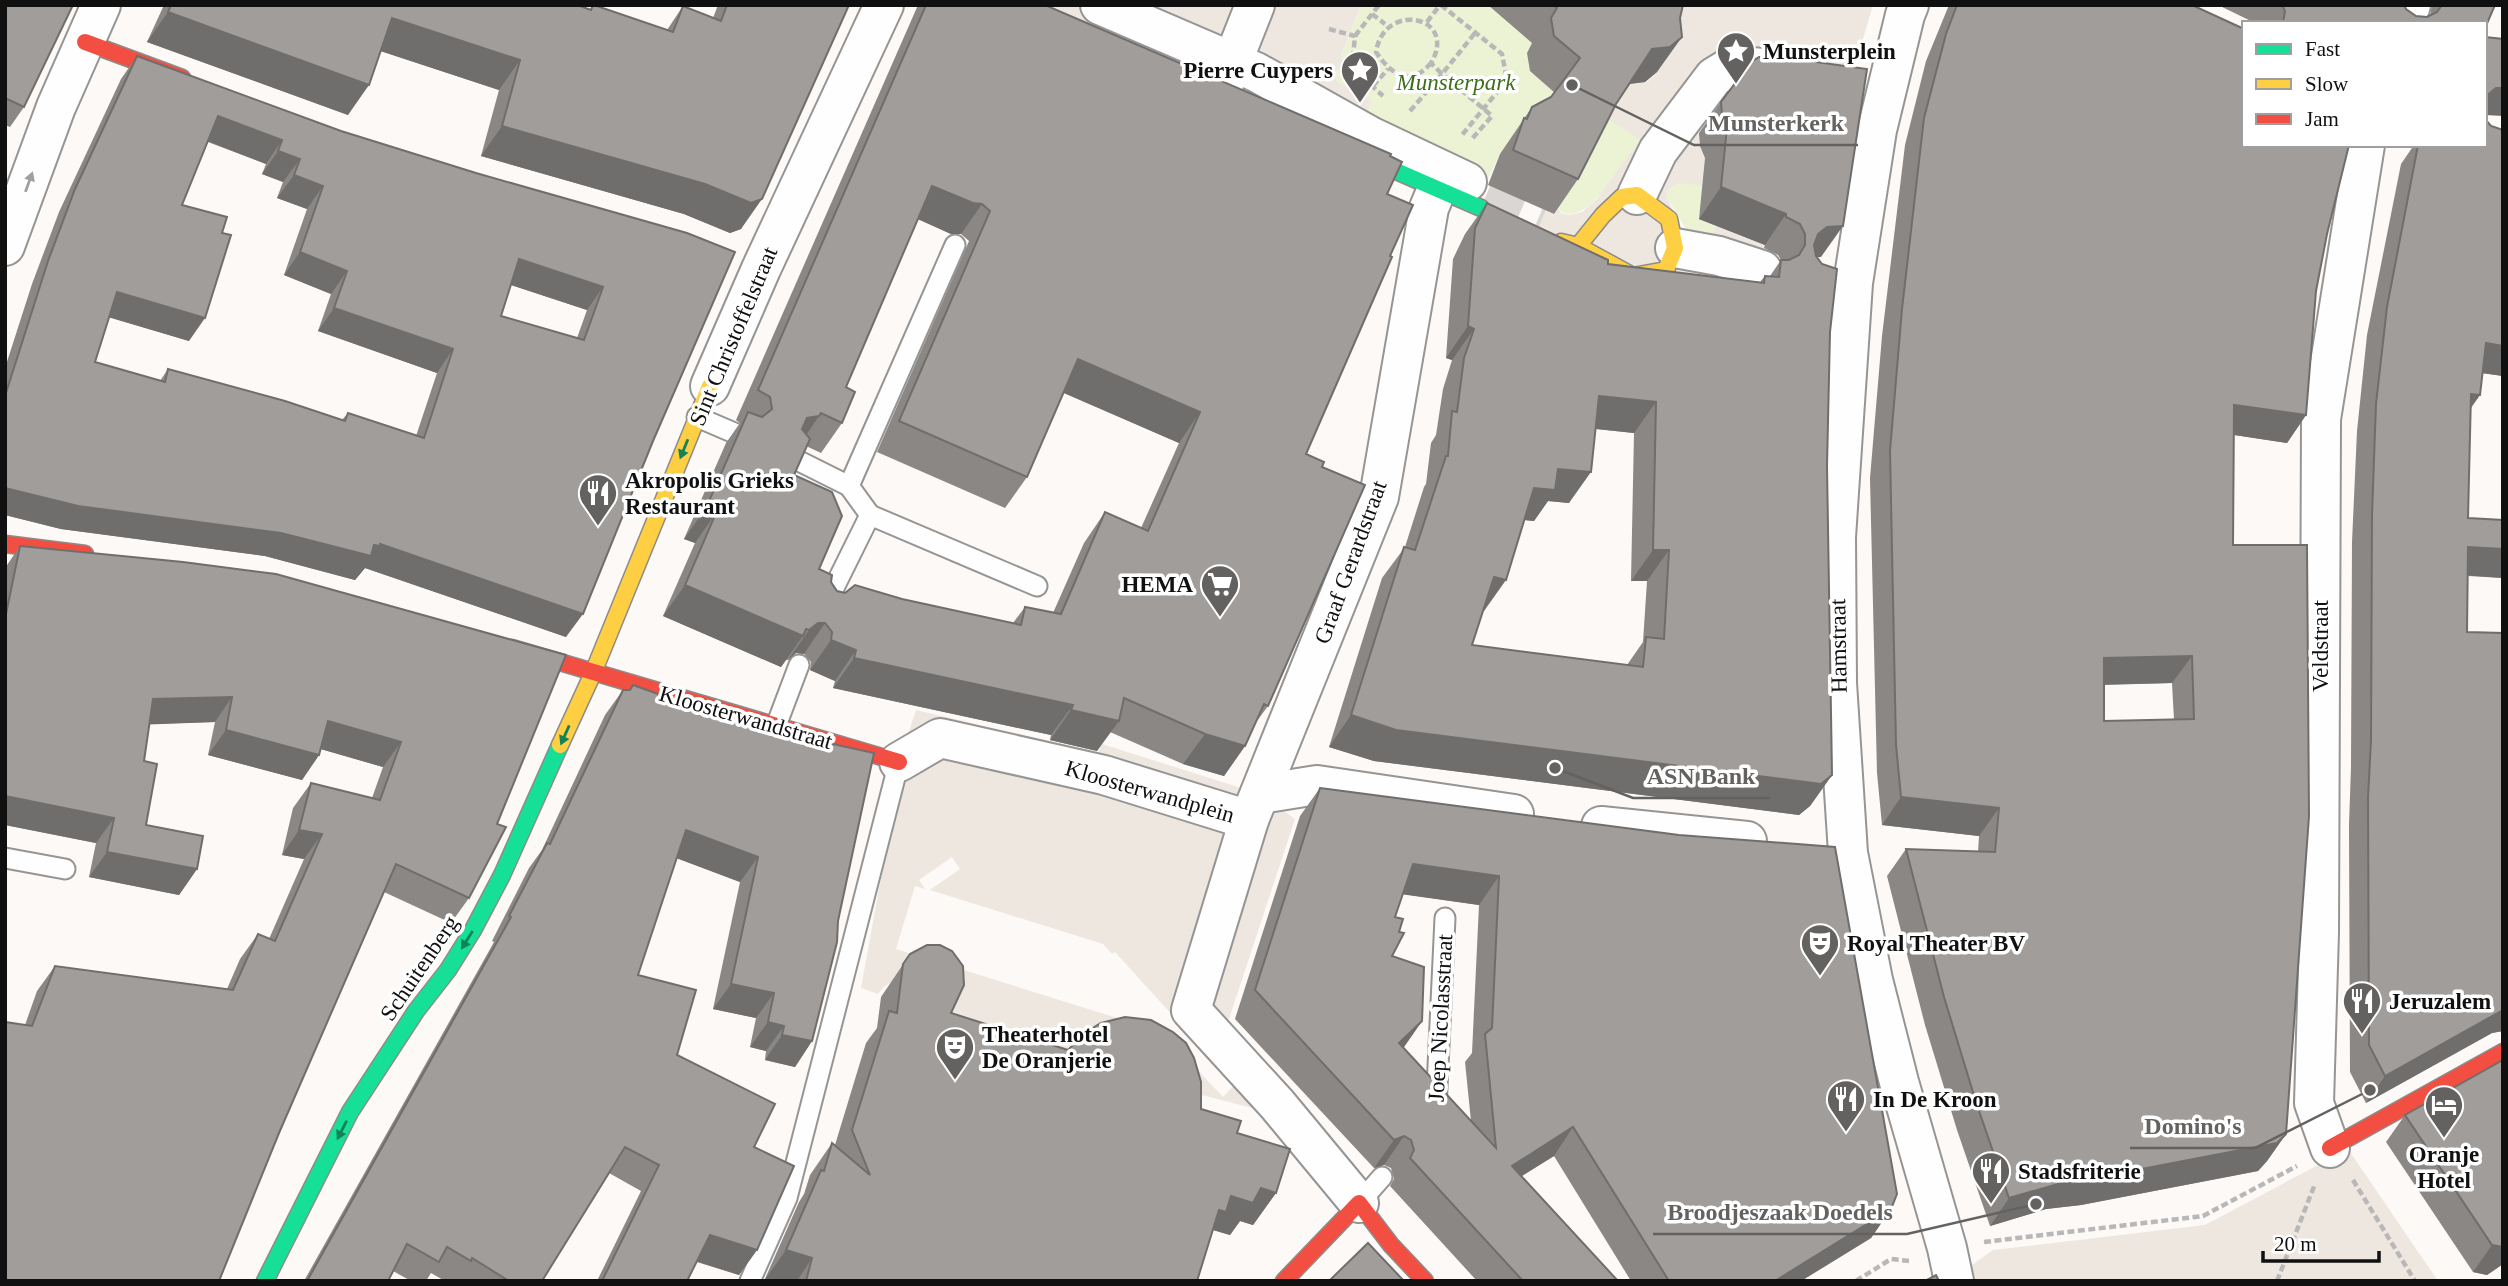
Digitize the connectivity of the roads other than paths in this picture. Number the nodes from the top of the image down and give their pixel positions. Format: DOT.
graph roads {
  1 [pos="102,5"];
  2 [pos="884,5"];
  3 [pos="1100,5"];
  4 [pos="1255,5"];
  5 [pos="1909,5"];
  6 [pos="85,42"];
  7 [pos="1890,80"];
  8 [pos="202,85"];
  9 [pos="1219,95"];
  10 [pos="1328,142"];
  11 [pos="2365,147"];
  12 [pos="1440,180"];
  13 [pos="1637,195"];
  14 [pos="1484,200"];
  15 [pos="1546,237"];
  16 [pos="955,245"];
  17 [pos="5,246"];
  18 [pos="1578,246"];
  19 [pos="1675,248"];
  20 [pos="725,254"];
  21 [pos="761,269"];
  22 [pos="1762,270"];
  23 [pos="1814,278"];
  24 [pos="1853,283"];
  25 [pos="704,402"];
  26 [pos="739,435"];
  27 [pos="793,458"];
  28 [pos="849,485"];
  29 [pos="870,515"];
  30 [pos="5,544"];
  31 [pos="100,556"];
  32 [pos="1037,586"];
  33 [pos="822,611"];
  34 [pos="491,642"];
  35 [pos="799,665"];
  36 [pos="593,673"];
  37 [pos="776,726"];
  38 [pos="899,762"];
  39 [pos="1254,807"];
  40 [pos="1848,853"];
  41 [pos="5,858"];
  42 [pos="65,869"];
  43 [pos="1445,918"];
  44 [pos="2503,1052"];
  45 [pos="1435,1117"];
  46 [pos="2330,1148"];
  47 [pos="1370,1190"];
  48 [pos="1940,1264"];
  49 [pos="265,1281"];
  50 [pos="750,1281"];
  51 [pos="1284,1281"];
  52 [pos="1425,1281"];
  1 -- 6 [label="street"];
  2 -- 21 [label="street, Sint Christoffelstraat"];
  3 -- 12 [label="street"];
  4 -- 9 [label="street"];
  5 -- 7 [label="street, Hamstraat"];
  6 -- 8 [label="street"];
  17 -- 6 [label="street, one-way"];
  7 -- 13 [label="street"];
  7 -- 24 [label="street, Hamstraat"];
  10 -- 12 [label="street"];
  11 -- 46 [label="street, Veldstraat"];
  12 -- 14 [label="street"];
  12 -- 39 [label="street, Graaf Gerardstraat"];
  13 -- 18 [label="street"];
  13 -- 19 [label="street"];
  15 -- 18 [label="street"];
  16 -- 28 [label="lane"];
  18 -- 19 [label="street"];
  19 -- 22 [label="street"];
  20 -- 21 [label="street"];
  21 -- 25 [label="street, Sint Christoffelstraat"];
  23 -- 24 [label="street"];
  24 -- 40 [label="street, Hamstraat"];
  25 -- 26 [label="lane"];
  25 -- 36 [label="street, Sint Christoffelstraat, one-way"];
  27 -- 28 [label="lane"];
  28 -- 29 [label="lane"];
  29 -- 32 [label="lane"];
  29 -- 33 [label="lane"];
  30 -- 31 [label="street"];
  34 -- 36 [label="street, Kloosterwandstraat"];
  35 -- 37 [label="lane"];
  36 -- 37 [label="street, Kloosterwandstraat"];
  36 -- 49 [label="street, Schuitenberg, one-way"];
  37 -- 38 [label="street, Kloosterwandstraat"];
  38 -- 39 [label="street, Kloosterwandplein"];
  38 -- 50 [label="lane"];
  39 -- 40 [label="street"];
  39 -- 47 [label="street, Kloosterwandplein"];
  40 -- 48 [label="street, Hamstraat"];
  41 -- 42 [label="lane"];
  43 -- 45 [label="lane, Joep Nicolasstraat"];
  44 -- 46 [label="street"];
  47 -- 51 [label="street"];
  47 -- 52 [label="street"];
}
